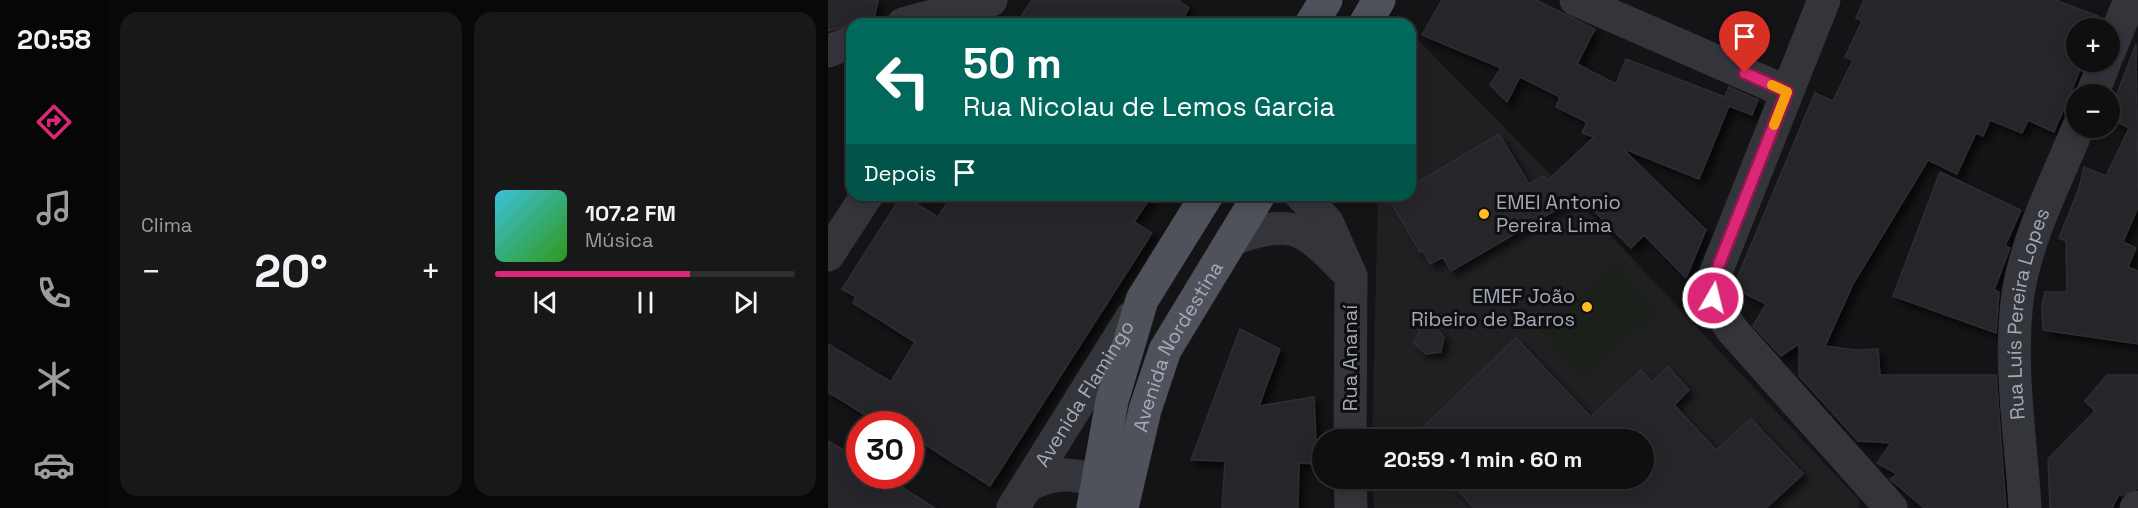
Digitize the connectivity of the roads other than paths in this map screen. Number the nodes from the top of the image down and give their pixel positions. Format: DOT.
graph roads {
  1 [pos="991,0"];
  2 [pos="998,0"];
  3 [pos="1326,0"];
  4 [pos="1379,0"];
  5 [pos="1576,0"];
  6 [pos="1824,0"];
  7 [pos="2130,0"];
  8 [pos="925,18"];
  9 [pos="986,18"];
  10 [pos="1315,18"];
  11 [pos="1368,18"];
  12 [pos="2120,25"];
  13 [pos="846,44"];
  14 [pos="828,51"];
  15 [pos="1787,92"];
  16 [pos="2074,138"];
  17 [pos="863,201"];
  18 [pos="1203,201"];
  19 [pos="1255,201"];
  20 [pos="1307,201"];
  21 [pos="1232,239"];
  22 [pos="828,255"];
  23 [pos="1351,276"];
  24 [pos="1142,300"];
  25 [pos="1350,429"];
  26 [pos="1350,489"];
  27 [pos="1110,496"];
  28 [pos="1020,497"];
  29 [pos="1351,508"];
  30 [pos="1891,508"];
  31 [pos="2025,508"];
  1 -- 8 [label="street"];
  2 -- 9 [label="street"];
  3 -- 10 [label="main road"];
  4 -- 11 [label="main road"];
  5 -- 15 [label="street"];
  6 -- 15 [label="street"];
  7 -- 12 [label="street"];
  13 -- 14 [label="street"];
  15 -- 30 [label="street"];
  16 -- 31 [label="street, Rua Luís Pereira Lopes"];
  17 -- 22 [label="street"];
  18 -- 24 [label="main road, Avenida Nordestina"];
  19 -- 21 [label="main road, Avenida Nordestina"];
  20 -- 23 [label="street, Rua Ananaí"];
  21 -- 23 [label="street, Rua Ananaí"];
  21 -- 27 [label="main road, Avenida Nordestina"];
  23 -- 25 [label="street, Rua Ananaí"];
  24 -- 27 [label="main road, Avenida Nordestina"];
  24 -- 28 [label="street, Avenida Flamingo"];
  26 -- 29 [label="street"];
  27 -- 28 [label="street, Avenida Flamingo"];
}
